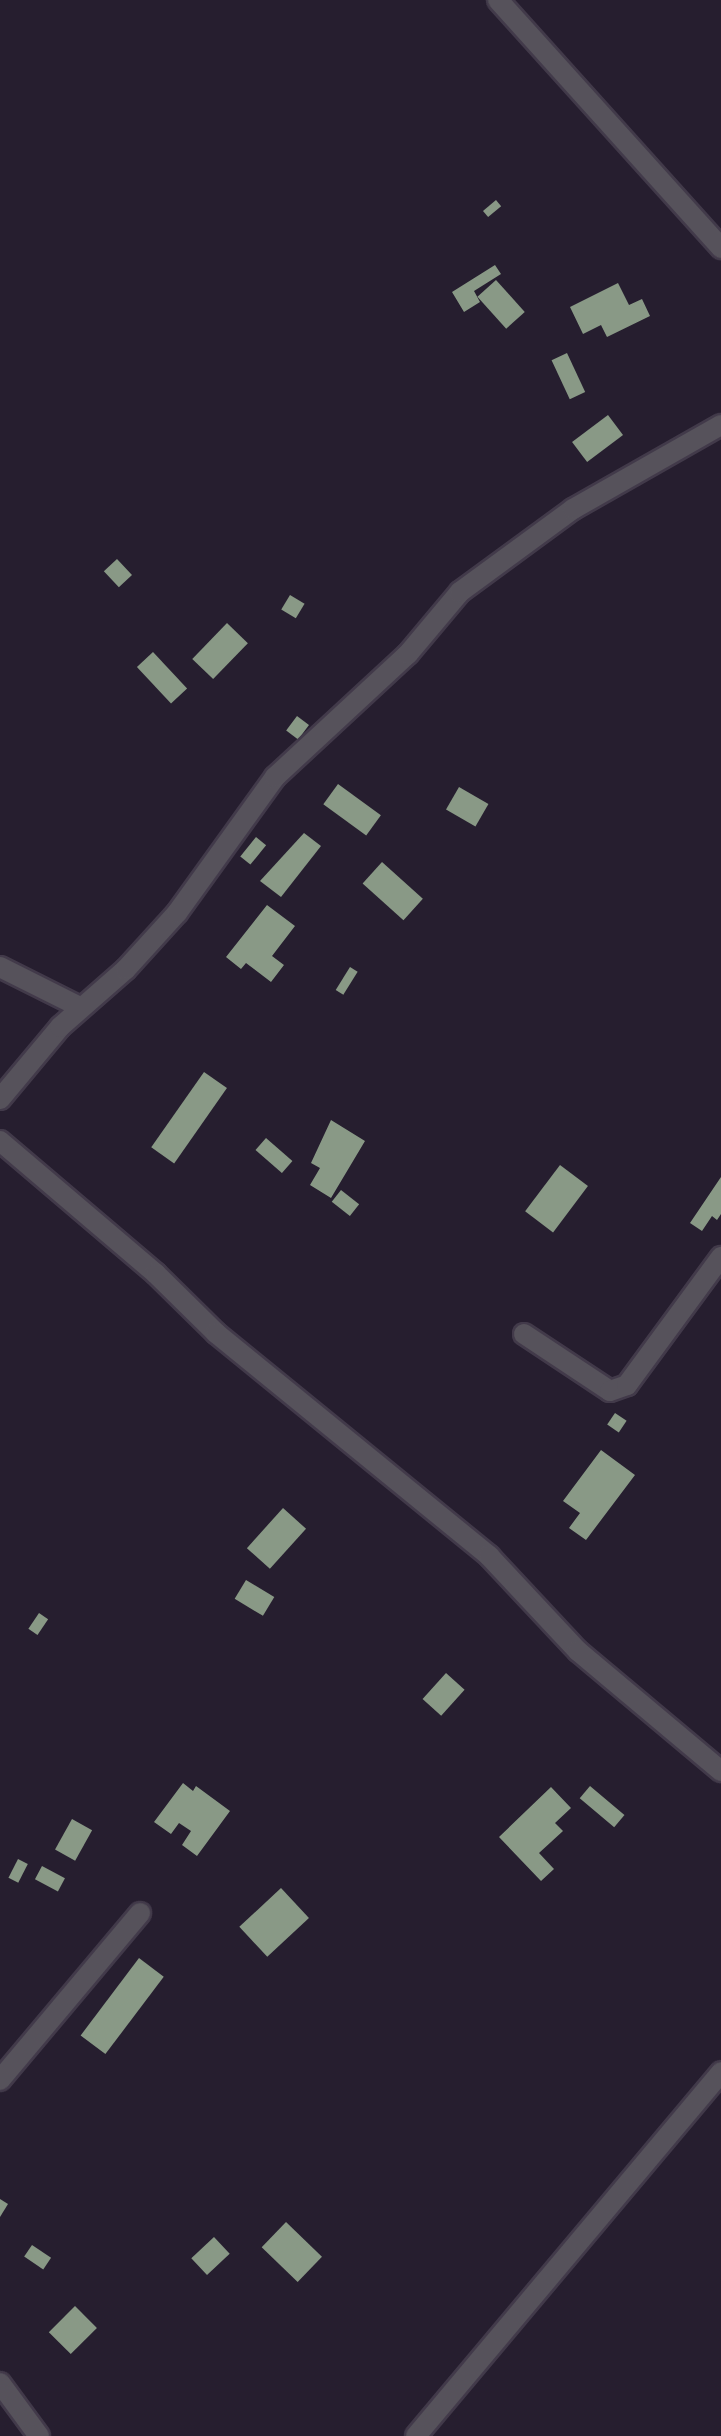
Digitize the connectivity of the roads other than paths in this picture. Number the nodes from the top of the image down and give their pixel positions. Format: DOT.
graph roads {
  1 [pos="498,0"];
  2 [pos="721,248"];
  3 [pos="721,425"];
  4 [pos="0,967"];
  5 [pos="80,1007"];
  6 [pos="0,1099"];
  7 [pos="0,1141"];
  8 [pos="721,1257"];
  9 [pos="524,1334"];
  10 [pos="721,1771"];
  11 [pos="140,1913"];
  12 [pos="721,2072"];
  13 [pos="0,2080"];
  14 [pos="0,2383"];
  15 [pos="39,2436"];
  16 [pos="416,2436"];
  1 -- 2 [label="street"];
  3 -- 5 [label="street"];
  4 -- 5 [label="street"];
  5 -- 6 [label="street"];
  7 -- 10 [label="street"];
  8 -- 9 [label="street"];
  11 -- 13 [label="street"];
  12 -- 16 [label="street"];
  14 -- 15 [label="street"];
}
